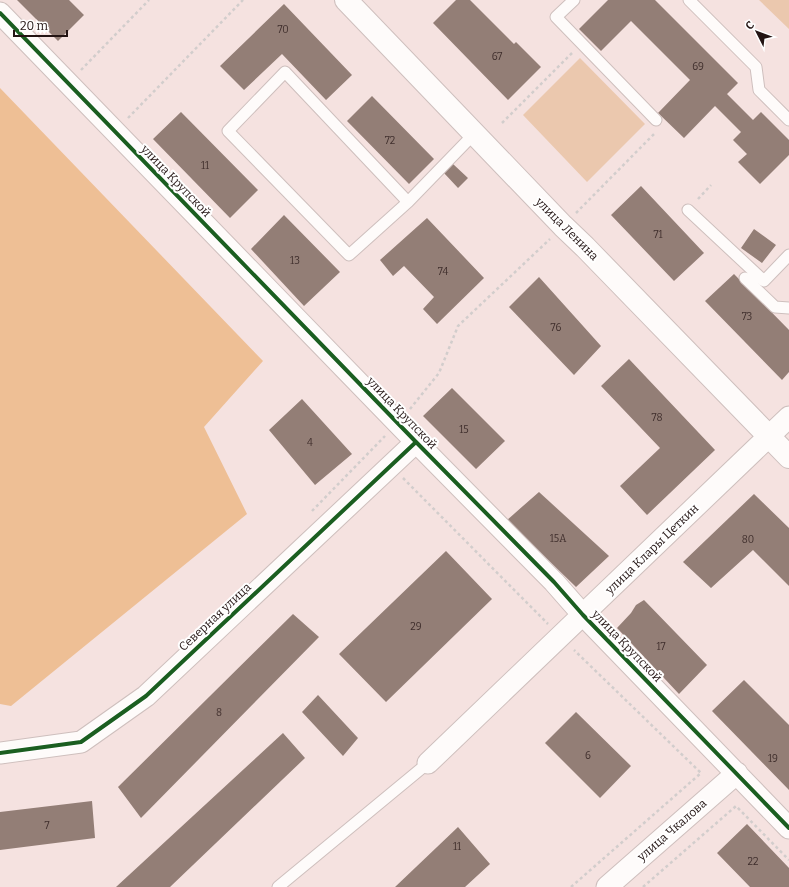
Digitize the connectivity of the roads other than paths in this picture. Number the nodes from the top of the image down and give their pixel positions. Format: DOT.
graph roads {
  1 [pos="346,0"];
  2 [pos="574,0"];
  3 [pos="689,0"];
  4 [pos="0,13"];
  5 [pos="656,120"];
  6 [pos="789,120"];
  7 [pos="474,134"];
  8 [pos="408,202"];
  9 [pos="688,210"];
  10 [pos="789,255"];
  11 [pos="745,278"];
  12 [pos="789,308"];
  13 [pos="789,417"];
  14 [pos="770,436"];
  15 [pos="416,442"];
  16 [pos="789,456"];
  17 [pos="583,615"];
  18 [pos="0,753"];
  19 [pos="428,763"];
  20 [pos="737,773"];
  21 [pos="789,828"];
  22 [pos="278,887"];
  23 [pos="607,887"];
  1 -- 7 [label="main road, улица Ленина"];
  2 -- 5 [label="lane"];
  3 -- 6 [label="lane"];
  4 -- 15 [label="street, улица Крупской"];
  7 -- 8 [label="lane"];
  7 -- 14 [label="main road, улица Ленина"];
  8 -- 8 [label="lane"];
  9 -- 10 [label="lane"];
  11 -- 12 [label="lane"];
  13 -- 14 [label="street, улица Клары Цеткин"];
  14 -- 16 [label="main road, улица Ленина"];
  14 -- 17 [label="street, улица Клары Цеткин"];
  15 -- 17 [label="street, улица Крупской"];
  15 -- 18 [label="street, Северная улица"];
  17 -- 19 [label="street, улица Клары Цеткин"];
  17 -- 20 [label="street, улица Крупской"];
  19 -- 22 [label="lane"];
  20 -- 21 [label="street, улица Крупской"];
  20 -- 23 [label="street, улица Чкалова"];
}
